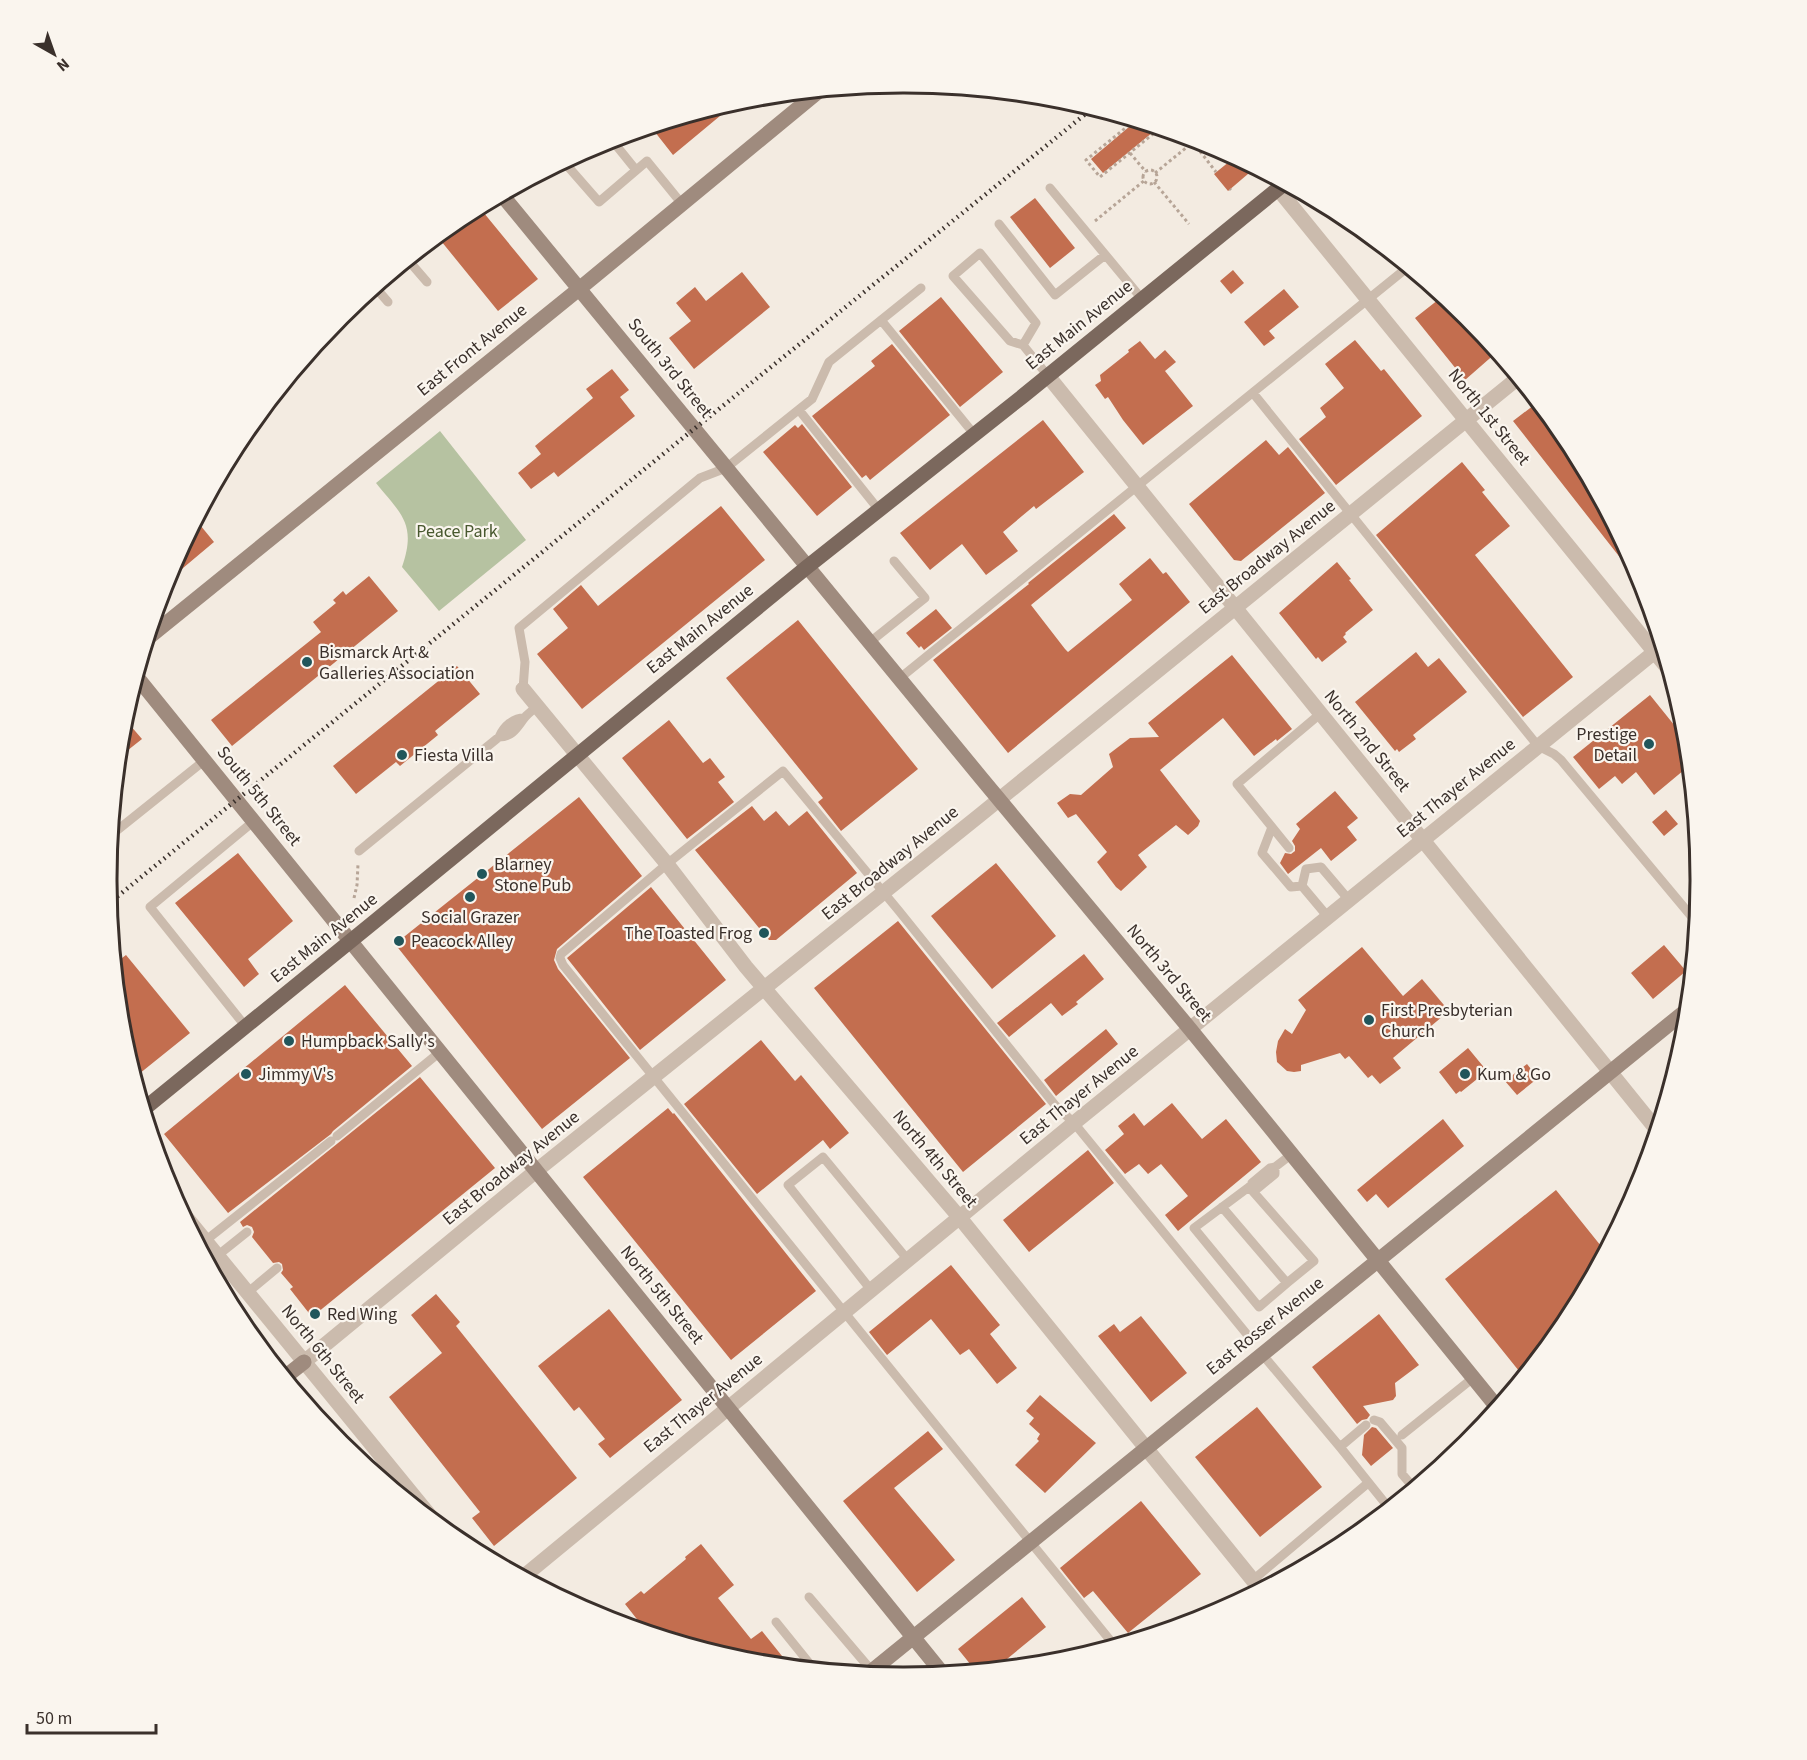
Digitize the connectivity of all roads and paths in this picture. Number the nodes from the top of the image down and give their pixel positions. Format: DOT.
graph roads {
  1 [pos="805,100"];
  2 [pos="1128,126"];
  3 [pos="1153,134"];
  4 [pos="1187,146"];
  5 [pos="618,147"];
  6 [pos="1199,151"];
  7 [pos="1130,153"];
  8 [pos="569,168"];
  9 [pos="636,170"];
  10 [pos="1146,172"];
  11 [pos="1216,172"];
  12 [pos="1155,173"];
  13 [pos="1144,180"];
  14 [pos="1154,182"];
  15 [pos="1050,188"];
  16 [pos="1278,188"];
  17 [pos="1286,192"];
  18 [pos="506,200"];
  19 [pos="682,204"];
  20 [pos="1093,222"];
  21 [pos="999,224"];
  22 [pos="1189,224"];
  23 [pos="1105,255"];
  24 [pos="413,265"];
  25 [pos="1402,272"];
  26 [pos="427,282"];
  27 [pos="921,288"];
  28 [pos="579,289"];
  29 [pos="380,293"];
  30 [pos="1368,299"];
  31 [pos="1142,300"];
  32 [pos="388,302"];
  33 [pos="881,320"];
  34 [pos="1023,345"];
  35 [pos="1048,376"];
  36 [pos="1513,382"];
  37 [pos="1253,393"];
  38 [pos="799,410"];
  39 [pos="1467,420"];
  40 [pos="974,434"];
  41 [pos="726,468"];
  42 [pos="1137,487"];
  43 [pos="879,510"];
  44 [pos="1350,514"];
  45 [pos="894,561"];
  46 [pos="807,567"];
  47 [pos="1234,609"];
  48 [pos="157,631"];
  49 [pos="870,642"];
  50 [pos="1654,645"];
  51 [pos="1656,650"];
  52 [pos="900,678"];
  53 [pos="142,683"];
  54 [pos="524,689"];
  55 [pos="538,706"];
  56 [pos="1320,714"];
  57 [pos="1539,746"];
  58 [pos="578,755"];
  59 [pos="205,760"];
  60 [pos="999,800"];
  61 [pos="254,821"];
  62 [pos="1272,827"];
  63 [pos="118,830"];
  64 [pos="1422,840"];
  65 [pos="1289,848"];
  66 [pos="359,851"];
  67 [pos="667,864"];
  68 [pos="1302,886"];
  69 [pos="884,892"];
  70 [pos="354,898"];
  71 [pos="1349,900"];
  72 [pos="1689,914"];
  73 [pos="1328,917"];
  74 [pos="351,941"];
  75 [pos="764,987"];
  76 [pos="1678,1017"];
  77 [pos="246,1027"];
  78 [pos="1190,1029"];
  79 [pos="440,1052"];
  80 [pos="1610,1072"];
  81 [pos="654,1077"];
  82 [pos="149,1105"];
  83 [pos="1074,1123"];
  84 [pos="1652,1124"];
  85 [pos="1292,1154"];
  86 [pos="536,1171"];
  87 [pos="1251,1187"];
  88 [pos="1222,1206"];
  89 [pos="960,1218"];
  90 [pos="247,1232"];
  91 [pos="205,1241"];
  92 [pos="217,1256"];
  93 [pos="908,1260"];
  94 [pos="1377,1260"];
  95 [pos="277,1268"];
  96 [pos="1287,1284"];
  97 [pos="871,1290"];
  98 [pos="247,1293"];
  99 [pos="844,1312"];
  100 [pos="1250,1338"];
  101 [pos="1262,1354"];
  102 [pos="304,1362"];
  103 [pos="290,1373"];
  104 [pos="1473,1378"];
  105 [pos="1493,1402"];
  106 [pos="729,1407"];
  107 [pos="1402,1435"];
  108 [pos="1146,1447"];
  109 [pos="1340,1447"];
  110 [pos="1409,1482"];
  111 [pos="1368,1483"];
  112 [pos="413,1495"];
  113 [pos="1385,1503"];
  114 [pos="1030,1542"];
  115 [pos="529,1572"];
  116 [pos="1261,1581"];
  117 [pos="1256,1584"];
  118 [pos="809,1597"];
  119 [pos="776,1622"];
  120 [pos="914,1637"];
  121 [pos="1109,1639"];
  122 [pos="807,1661"];
  123 [pos="865,1665"];
  124 [pos="878,1666"];
  125 [pos="937,1666"];
  1 -- 19 [label="street, East Front Avenue"];
  2 -- 7 [label="path"];
  3 -- 7 [label="path"];
  4 -- 12 [label="path"];
  5 -- 9 [label="lane"];
  6 -- 11 [label="path"];
  7 -- 10 [label="path"];
  8 -- 9 [label="lane"];
  9 -- 19 [label="lane"];
  10 -- 12 [label="path"];
  10 -- 13 [label="path"];
  12 -- 14 [label="path"];
  13 -- 14 [label="path"];
  13 -- 20 [label="path"];
  14 -- 22 [label="path"];
  15 -- 23 [label="lane"];
  16 -- 31 [label="main road, East Main Avenue"];
  17 -- 30 [label="street, North 1st Street"];
  18 -- 28 [label="street, South 3rd Street"];
  19 -- 28 [label="street, East Front Avenue"];
  21 -- 23 [label="lane"];
  23 -- 31 [label="lane"];
  24 -- 26 [label="lane"];
  25 -- 30 [label="lane"];
  27 -- 33 [label="lane"];
  28 -- 41 [label="street, South 3rd Street"];
  28 -- 48 [label="street, East Front Avenue"];
  29 -- 32 [label="lane"];
  30 -- 37 [label="lane"];
  30 -- 39 [label="street, North 1st Street"];
  31 -- 35 [label="main road, East Main Avenue"];
  33 -- 38 [label="lane"];
  33 -- 40 [label="lane"];
  34 -- 34 [label="lane"];
  34 -- 35 [label="lane"];
  35 -- 40 [label="main road, East Main Avenue"];
  35 -- 42 [label="street, North 2nd Street"];
  36 -- 39 [label="street, East Broadway Avenue"];
  37 -- 42 [label="lane"];
  37 -- 44 [label="lane"];
  38 -- 41 [label="lane"];
  38 -- 43 [label="lane"];
  39 -- 44 [label="street, East Broadway Avenue"];
  39 -- 50 [label="street, North 1st Street"];
  40 -- 43 [label="main road, East Main Avenue"];
  41 -- 46 [label="street, South 3rd Street"];
  41 -- 54 [label="lane"];
  42 -- 47 [label="street, North 2nd Street"];
  42 -- 52 [label="lane"];
  43 -- 46 [label="main road, East Main Avenue"];
  44 -- 47 [label="street, East Broadway Avenue"];
  44 -- 57 [label="lane"];
  45 -- 49 [label="lane"];
  46 -- 49 [label="street, North 3rd Street"];
  46 -- 58 [label="main road, East Main Avenue"];
  47 -- 56 [label="street, North 2nd Street"];
  47 -- 60 [label="street, East Broadway Avenue"];
  49 -- 52 [label="street, North 3rd Street"];
  51 -- 57 [label="street, East Thayer Avenue"];
  52 -- 60 [label="street, North 3rd Street"];
  53 -- 59 [label="street, South 5th Street"];
  54 -- 55 [label="street, North 4th Street"];
  55 -- 58 [label="street, North 4th Street"];
  55 -- 66 [label="lane"];
  56 -- 62 [label="lane"];
  56 -- 64 [label="street, North 2nd Street"];
  57 -- 64 [label="street, East Thayer Avenue"];
  57 -- 72 [label="lane"];
  58 -- 67 [label="street, North 4th Street"];
  58 -- 74 [label="main road, East Main Avenue"];
  59 -- 61 [label="street, South 5th Street"];
  59 -- 63 [label="lane"];
  60 -- 69 [label="street, East Broadway Avenue"];
  60 -- 78 [label="street, North 3rd Street"];
  61 -- 74 [label="street, South 5th Street"];
  61 -- 77 [label="lane"];
  62 -- 65 [label="lane"];
  62 -- 68 [label="lane"];
  64 -- 71 [label="street, East Thayer Avenue"];
  64 -- 80 [label="street, North 2nd Street"];
  66 -- 70 [label="path"];
  67 -- 69 [label="lane"];
  67 -- 75 [label="street, North 4th Street"];
  67 -- 81 [label="lane"];
  68 -- 71 [label="lane"];
  68 -- 73 [label="lane"];
  69 -- 75 [label="street, East Broadway Avenue"];
  69 -- 83 [label="lane"];
  71 -- 73 [label="street, East Thayer Avenue"];
  73 -- 78 [label="street, East Thayer Avenue"];
  74 -- 77 [label="main road, East Main Avenue"];
  74 -- 79 [label="street, North 5th Street"];
  75 -- 81 [label="street, East Broadway Avenue"];
  75 -- 89 [label="street, North 4th Street"];
  76 -- 80 [label="street, East Rosser Avenue"];
  77 -- 82 [label="main road, East Main Avenue"];
  78 -- 83 [label="street, East Thayer Avenue"];
  78 -- 85 [label="street, North 3rd Street"];
  79 -- 86 [label="street, North 5th Street"];
  79 -- 91 [label="lane"];
  80 -- 84 [label="street, North 2nd Street"];
  80 -- 94 [label="street, East Rosser Avenue"];
  81 -- 86 [label="street, East Broadway Avenue"];
  81 -- 99 [label="lane"];
  83 -- 89 [label="street, East Thayer Avenue"];
  83 -- 100 [label="lane"];
  85 -- 87 [label="lane"];
  85 -- 94 [label="street, North 3rd Street"];
  86 -- 102 [label="street, East Broadway Avenue"];
  86 -- 106 [label="street, North 5th Street"];
  87 -- 88 [label="lane"];
  87 -- 96 [label="lane"];
  88 -- 96 [label="lane"];
  88 -- 96 [label="lane"];
  89 -- 93 [label="street, East Thayer Avenue"];
  89 -- 108 [label="street, North 4th Street"];
  90 -- 92 [label="lane"];
  91 -- 92 [label="street, North 6th Street"];
  92 -- 98 [label="street, North 6th Street"];
  93 -- 97 [label="street, East Thayer Avenue"];
  93 -- 97 [label="lane"];
  94 -- 101 [label="street, East Rosser Avenue"];
  94 -- 104 [label="street, North 3rd Street"];
  95 -- 98 [label="lane"];
  97 -- 99 [label="street, East Thayer Avenue"];
  98 -- 102 [label="street, North 6th Street"];
  99 -- 106 [label="street, East Thayer Avenue"];
  99 -- 114 [label="lane"];
  101 -- 108 [label="street, East Rosser Avenue"];
  101 -- 109 [label="lane"];
  102 -- 103 [label="street, East Broadway Avenue"];
  102 -- 112 [label="street, North 6th Street"];
  104 -- 105 [label="street, North 3rd Street"];
  104 -- 107 [label="lane"];
  106 -- 115 [label="street, East Thayer Avenue"];
  106 -- 120 [label="street, North 5th Street"];
  108 -- 114 [label="street, East Rosser Avenue"];
  108 -- 117 [label="street, North 4th Street"];
  109 -- 110 [label="lane"];
  109 -- 111 [label="lane"];
  111 -- 113 [label="lane"];
  111 -- 116 [label="lane"];
  114 -- 120 [label="street, East Rosser Avenue"];
  114 -- 121 [label="lane"];
  118 -- 123 [label="lane"];
  119 -- 122 [label="lane"];
  120 -- 124 [label="street, East Rosser Avenue"];
  120 -- 125 [label="street, North 5th Street"];
}
